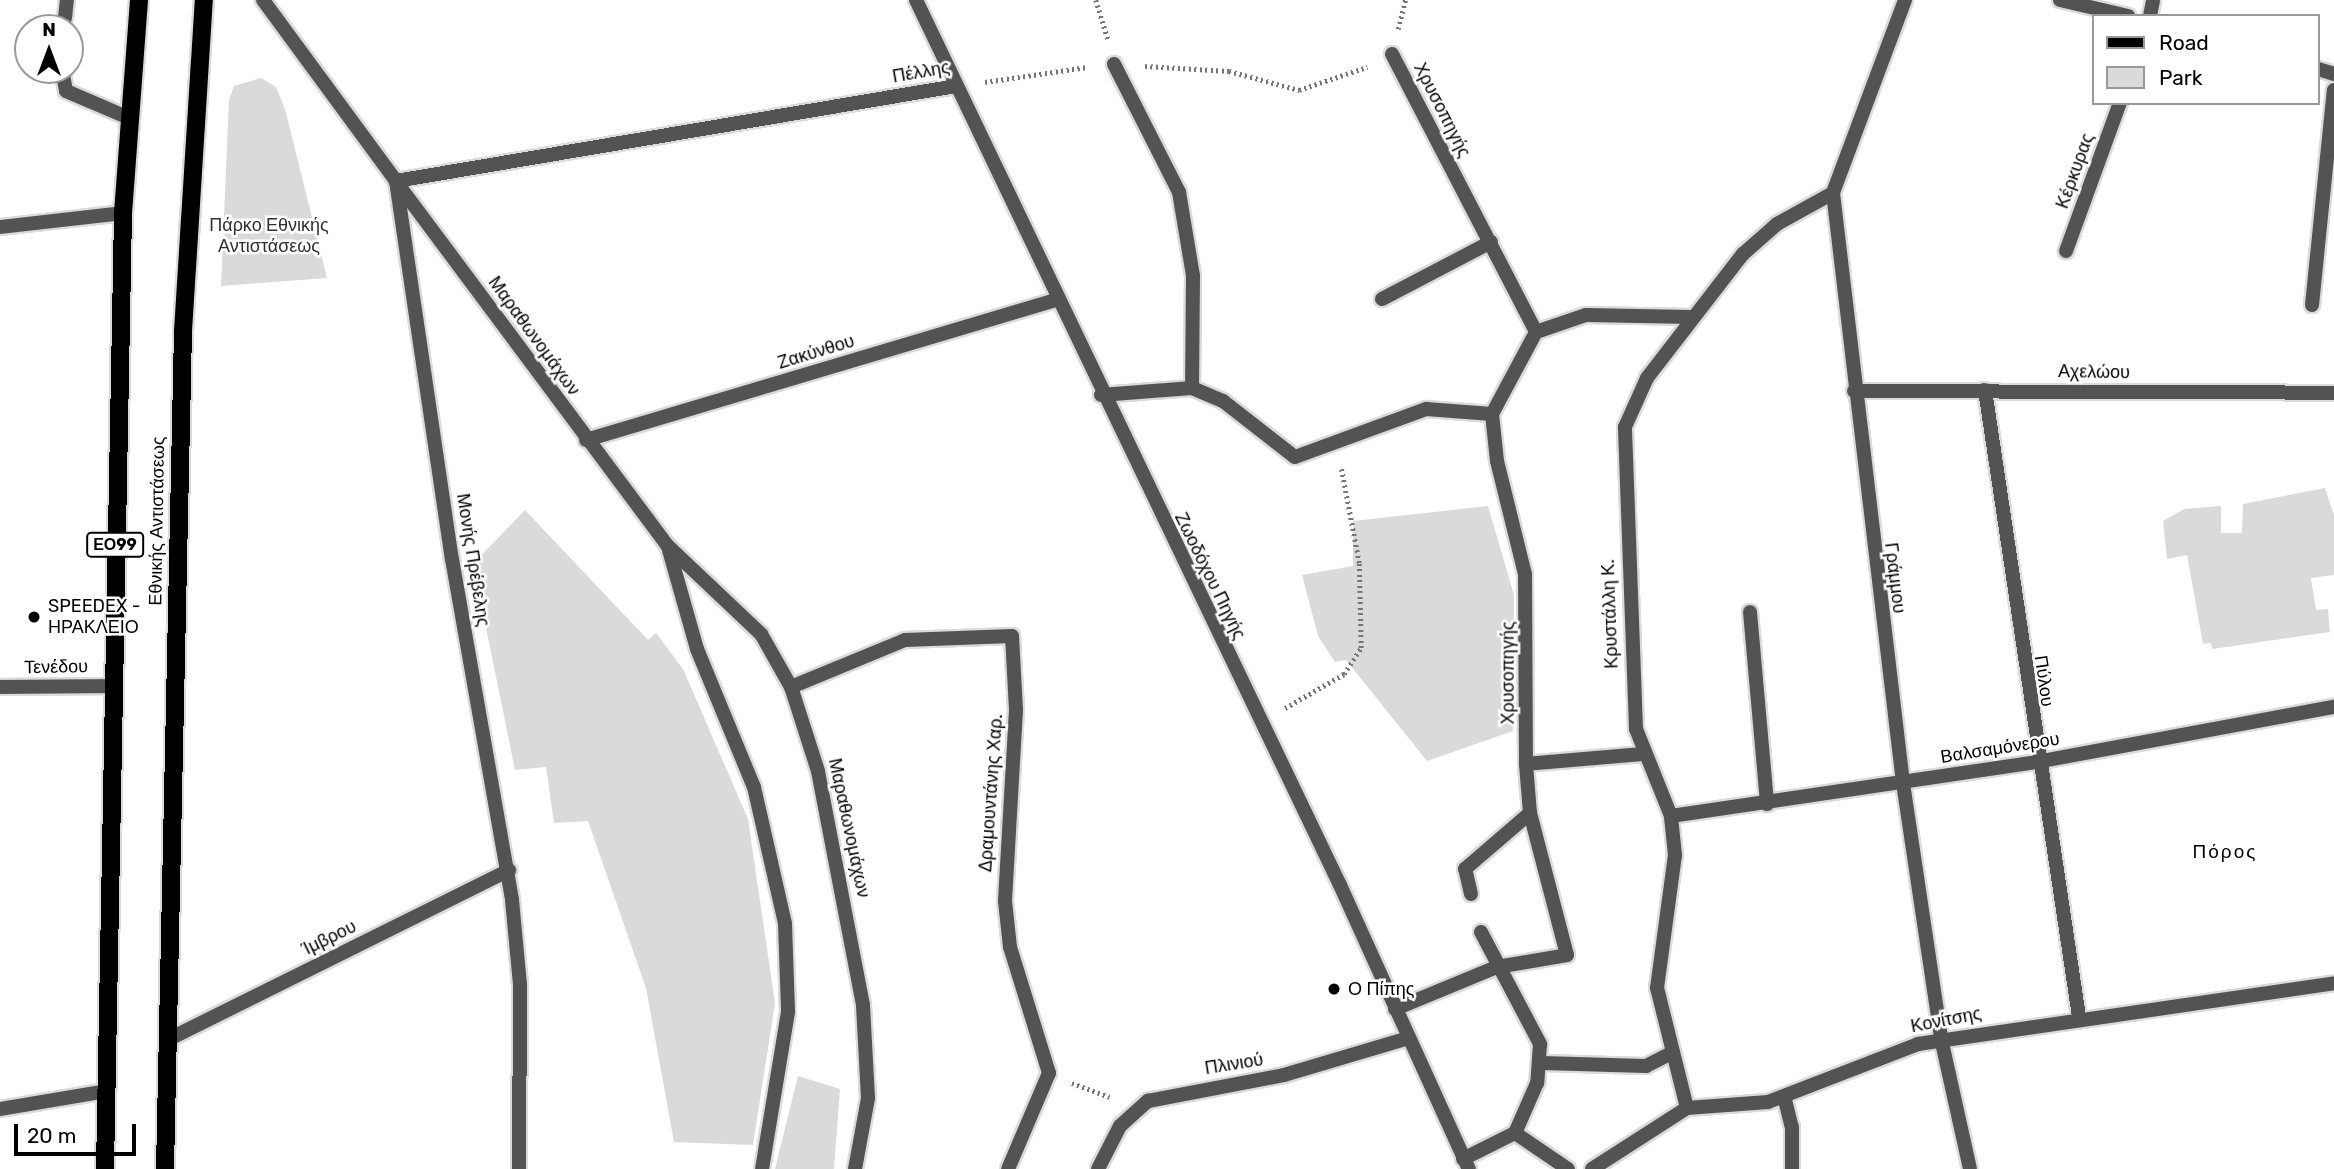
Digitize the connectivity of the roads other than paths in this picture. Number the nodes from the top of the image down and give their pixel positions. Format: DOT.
graph roads {
  1 [pos="139,0"];
  2 [pos="204,0"];
  3 [pos="263,0"];
  4 [pos="916,0"];
  5 [pos="1905,0"];
  6 [pos="2060,0"];
  7 [pos="2120,14"];
  8 [pos="1392,54"];
  9 [pos="1114,64"];
  10 [pos="65,84"];
  11 [pos="956,86"];
  12 [pos="2334,90"];
  13 [pos="2119,105"];
  14 [pos="129,118"];
  15 [pos="396,181"];
  16 [pos="1833,193"];
  17 [pos="123,213"];
  18 [pos="0,228"];
  19 [pos="1491,242"];
  20 [pos="2066,251"];
  21 [pos="1382,299"];
  22 [pos="1057,300"];
  23 [pos="2312,305"];
  24 [pos="1691,317"];
  25 [pos="1536,332"];
  26 [pos="1192,388"];
  27 [pos="1985,390"];
  28 [pos="1854,391"];
  29 [pos="2334,393"];
  30 [pos="1101,395"];
  31 [pos="1492,414"];
  32 [pos="586,440"];
  33 [pos="667,545"];
  34 [pos="1750,612"];
  35 [pos="112,686"];
  36 [pos="0,687"];
  37 [pos="791,687"];
  38 [pos="2334,707"];
  39 [pos="1642,754"];
  40 [pos="2036,762"];
  41 [pos="1526,764"];
  42 [pos="1903,783"];
  43 [pos="1767,804"];
  44 [pos="1530,813"];
  45 [pos="1671,816"];
  46 [pos="509,870"];
  47 [pos="1471,894"];
  48 [pos="1481,932"];
  49 [pos="1497,967"];
  50 [pos="2334,983"];
  51 [pos="1395,1009"];
  52 [pos="2078,1017"];
  53 [pos="1409,1038"];
  54 [pos="1941,1038"];
  55 [pos="167,1040"];
  56 [pos="1670,1054"];
  57 [pos="1542,1063"];
  58 [pos="106,1091"];
  59 [pos="1783,1096"];
  60 [pos="1687,1108"];
  61 [pos="0,1109"];
  62 [pos="1515,1133"];
  63 [pos="1466,1164"];
  64 [pos="105,1169"];
  65 [pos="165,1169"];
  66 [pos="519,1169"];
  67 [pos="762,1169"];
  68 [pos="855,1169"];
  69 [pos="1008,1169"];
  70 [pos="1098,1169"];
  71 [pos="1568,1169"];
  72 [pos="1592,1169"];
  73 [pos="1792,1169"];
  74 [pos="1970,1169"];
  1 -- 14 [label="main road, ΕΟ99"];
  2 -- 55 [label="main road, Εθνικής Αντιστάσεως"];
  3 -- 15 [label="street, Μονής Πρέβελης"];
  4 -- 11 [label="street, Ζωοδόχου Πηγής"];
  5 -- 16 [label="street, Γράμμου"];
  6 -- 7 [label="street"];
  8 -- 19 [label="street, Χρυσοπηγής"];
  9 -- 26 [label="street"];
  10 -- 14 [label="street"];
  11 -- 15 [label="street, Πέλλης"];
  11 -- 22 [label="street, Ζωοδόχου Πηγής"];
  12 -- 23 [label="street"];
  13 -- 20 [label="street, Κέρκυρας"];
  14 -- 17 [label="main road, ΕΟ99"];
  15 -- 32 [label="street, Μαραθωνομάχων"];
  15 -- 46 [label="street, Μονής Πρέβελης"];
  16 -- 24 [label="street, Κρυστάλλη Κ."];
  16 -- 28 [label="street, Γράμμου"];
  17 -- 18 [label="street"];
  17 -- 35 [label="main road, ΕΟ99"];
  19 -- 21 [label="street"];
  19 -- 25 [label="street, Χρυσοπηγής"];
  22 -- 30 [label="street, Ζωοδόχου Πηγής"];
  22 -- 32 [label="street, Ζακύνθου"];
  24 -- 25 [label="street"];
  24 -- 39 [label="street, Κρυστάλλη Κ."];
  25 -- 31 [label="street"];
  26 -- 30 [label="street"];
  26 -- 31 [label="street"];
  27 -- 28 [label="street, Αχελώου"];
  27 -- 29 [label="street, Αχελώου"];
  27 -- 40 [label="street, Πύλου"];
  28 -- 42 [label="street, Γράμμου"];
  30 -- 51 [label="street, Ζωοδόχου Πηγής"];
  31 -- 41 [label="street, Χρυσοπηγής"];
  32 -- 33 [label="street, Μαραθωνομάχων"];
  33 -- 37 [label="street, Μαραθωνομάχων"];
  33 -- 67 [label="street, Μαραθωνομάχων"];
  34 -- 43 [label="street"];
  35 -- 36 [label="street, Τενέδου"];
  35 -- 58 [label="main road, ΕΟ99"];
  37 -- 68 [label="street, Μαραθωνομάχων"];
  37 -- 69 [label="street, Δραμουντάνης Χαρ."];
  38 -- 40 [label="street, Βαλσαμόνερου"];
  39 -- 41 [label="street"];
  39 -- 45 [label="street, Κρυστάλλη Κ."];
  40 -- 42 [label="street, Βαλσαμόνερου"];
  40 -- 52 [label="street, Πύλου"];
  41 -- 44 [label="street, Χρυσοπηγής"];
  42 -- 43 [label="street, Βαλσαμόνερου"];
  42 -- 54 [label="street, Γράμμου"];
  43 -- 45 [label="street, Βαλσαμόνερου"];
  44 -- 47 [label="street"];
  44 -- 49 [label="street, Χρυσοπηγής"];
  45 -- 56 [label="street, Κρυστάλλη Κ."];
  46 -- 55 [label="street, Ίμβρου"];
  46 -- 66 [label="street, Μονής Πρέβελης"];
  48 -- 49 [label="street"];
  49 -- 51 [label="street, Χρυσοπηγής"];
  49 -- 57 [label="street"];
  50 -- 52 [label="street, Κονίτσης"];
  51 -- 53 [label="street, Ζωοδόχου Πηγής"];
  52 -- 54 [label="street, Κονίτσης"];
  53 -- 63 [label="street, Ζωοδόχου Πηγής"];
  53 -- 70 [label="street, Πλινιού"];
  54 -- 59 [label="street, Κονίτσης"];
  54 -- 74 [label="street, Γράμμου"];
  55 -- 65 [label="main road, Εθνικής Αντιστάσεως"];
  56 -- 57 [label="street"];
  56 -- 60 [label="street, Κρυστάλλη Κ."];
  57 -- 62 [label="street"];
  58 -- 61 [label="street"];
  58 -- 64 [label="main road, ΕΟ99"];
  59 -- 60 [label="street, Κονίτσης"];
  59 -- 73 [label="street"];
  60 -- 72 [label="street"];
  62 -- 63 [label="street"];
  62 -- 71 [label="street"];
}
